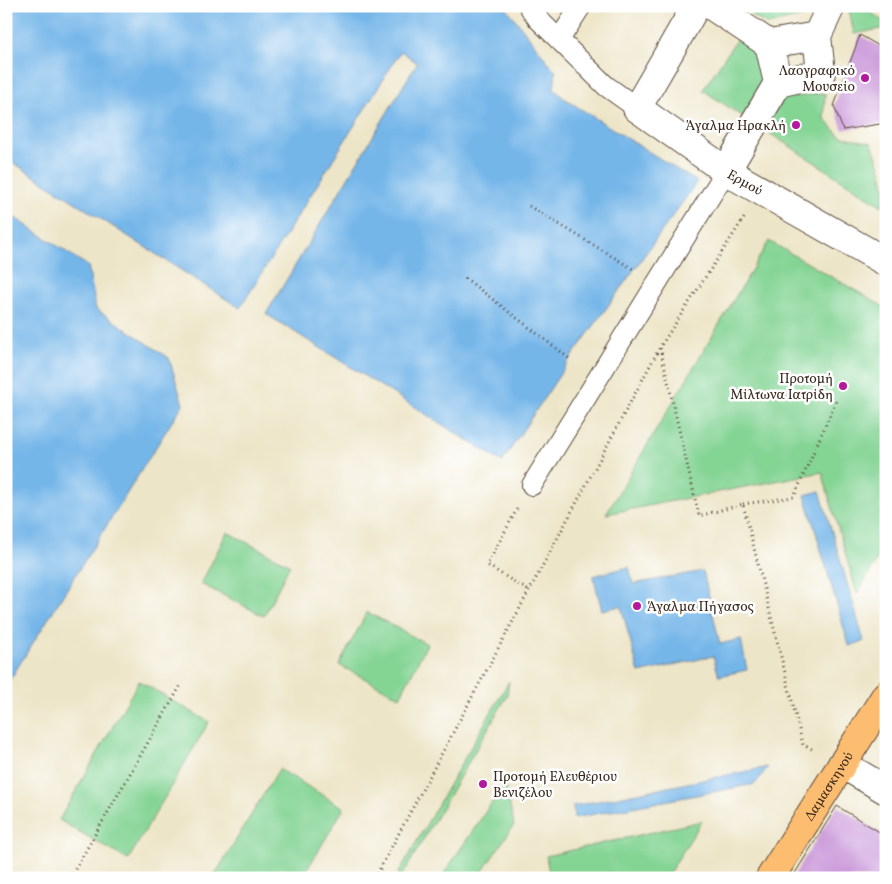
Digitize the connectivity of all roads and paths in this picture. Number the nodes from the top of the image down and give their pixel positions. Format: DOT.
graph roads {
  1 [pos="529,6"];
  2 [pos="581,6"];
  3 [pos="696,6"];
  4 [pos="712,6"];
  5 [pos="832,6"];
  6 [pos="817,36"];
  7 [pos="559,40"];
  8 [pos="769,44"];
  9 [pos="778,83"];
  10 [pos="637,108"];
  11 [pos="726,171"];
  12 [pos="761,191"];
  13 [pos="529,206"];
  14 [pos="886,262"];
  15 [pos="636,270"];
  16 [pos="465,278"];
  17 [pos="660,347"];
  18 [pos="570,359"];
  19 [pos="836,401"];
  20 [pos="532,485"];
  21 [pos="743,504"];
  22 [pos="510,521"];
  23 [pos="529,591"];
  24 [pos="181,685"];
  25 [pos="883,705"];
  26 [pos="842,764"];
  27 [pos="886,790"];
  28 [pos="70,878"];
  29 [pos="375,878"];
  30 [pos="770,878"];
  1 -- 7 [label="lane"];
  2 -- 7 [label="lane"];
  3 -- 10 [label="street"];
  4 -- 8 [label="street"];
  5 -- 6 [label="street"];
  6 -- 8 [label="street"];
  6 -- 9 [label="street"];
  7 -- 10 [label="lane"];
  8 -- 9 [label="street"];
  9 -- 11 [label="street"];
  10 -- 11 [label="street, Ερμού"];
  11 -- 12 [label="street, Ερμού"];
  11 -- 20 [label="lane"];
  12 -- 14 [label="street, Ερμού"];
  12 -- 17 [label="path"];
  13 -- 15 [label="path"];
  16 -- 18 [label="path"];
  17 -- 21 [label="path"];
  17 -- 23 [label="path"];
  19 -- 21 [label="path"];
  21 -- 26 [label="path"];
  22 -- 23 [label="path"];
  23 -- 29 [label="path"];
  24 -- 28 [label="path"];
  25 -- 26 [label="main road, Δαμασκηνού"];
  26 -- 27 [label="street"];
  26 -- 30 [label="main road, Δαμασκηνού"];
}
